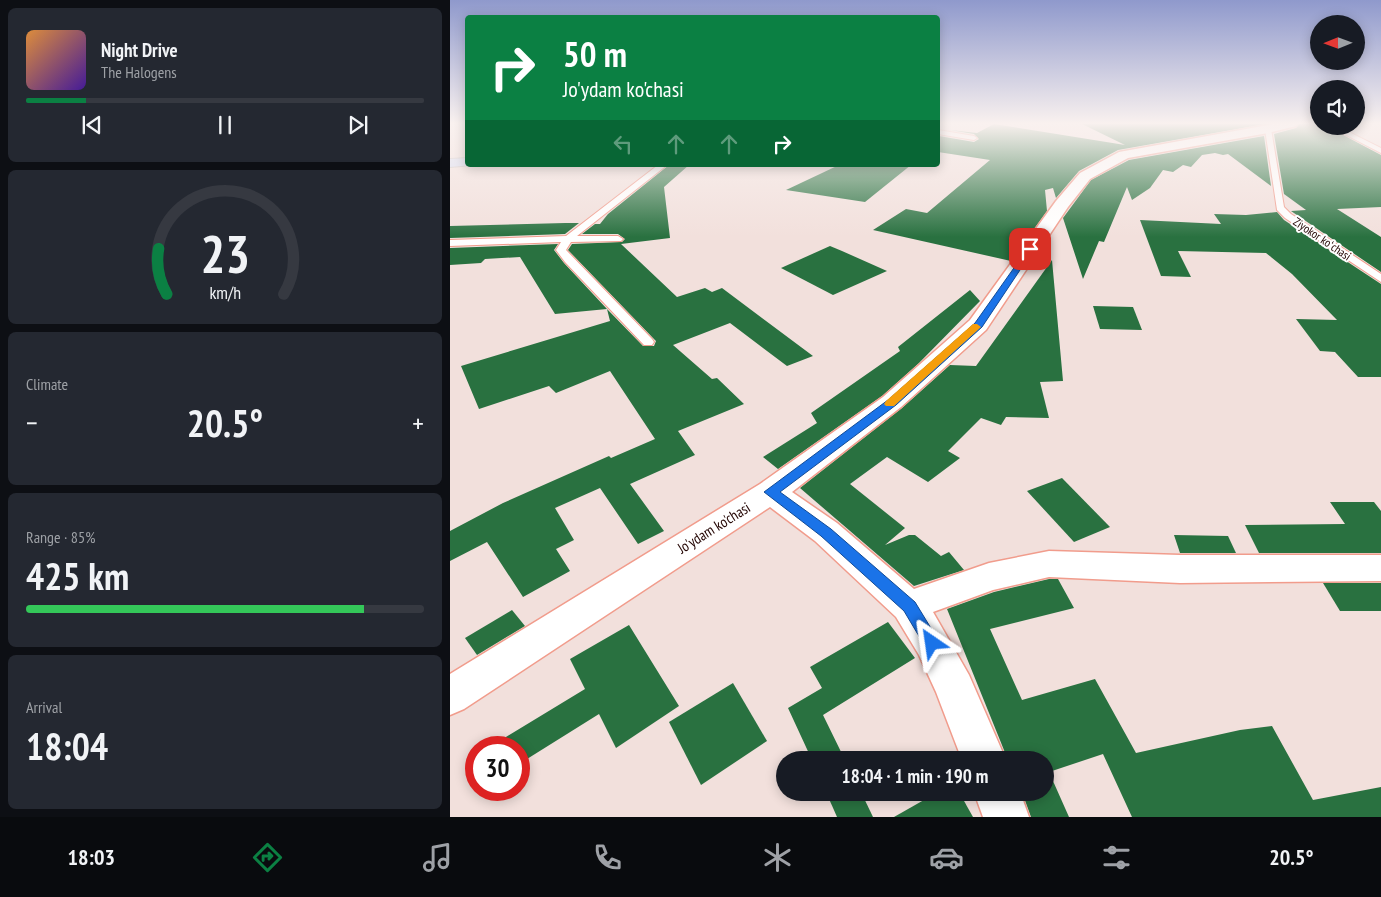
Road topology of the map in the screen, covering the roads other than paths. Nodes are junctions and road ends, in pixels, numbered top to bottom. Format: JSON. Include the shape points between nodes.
{"nodes":[{"id":1,"x":1113,"y":161,"type":"edge"},
{"id":2,"x":1280,"y":161,"type":"edge"},
{"id":3,"x":465,"y":162,"type":"edge"},
{"id":4,"x":450,"y":163,"type":"edge"},
{"id":5,"x":660,"y":167,"type":"edge"},
{"id":6,"x":568,"y":239,"type":"junction"},
{"id":7,"x":618,"y":239,"type":"dead end"},
{"id":8,"x":450,"y":243,"type":"edge"},
{"id":9,"x":1381,"y":279,"type":"edge"},
{"id":10,"x":648,"y":342,"type":"dead end"},
{"id":11,"x":771,"y":492,"type":"junction"},
{"id":12,"x":1381,"y":568,"type":"edge"},
{"id":13,"x":909,"y":606,"type":"junction"},
{"id":14,"x":450,"y":696,"type":"edge"},
{"id":15,"x":980,"y":751,"type":"edge"},
{"id":16,"x":1000,"y":801,"type":"edge"},
{"id":17,"x":1006,"y":817,"type":"edge"}],
"edges":[{"from":1,"to":11,"type":"street","name":"Jo'ydam ko'chasi","via":[[1085,176],[978,325],[892,402]]},
{"from":2,"to":9,"type":"lane","name":"Ziyokor koʻchasi","via":[[1280,208]]},
{"from":3,"to":4,"type":"main road"},
{"from":5,"to":6,"type":"lane"},
{"from":6,"to":7,"type":"lane"},
{"from":6,"to":8,"type":"lane"},
{"from":6,"to":10,"type":"lane","via":[[562,250],[568,260]]},
{"from":11,"to":13,"type":"street","via":[[826,532]]},
{"from":11,"to":14,"type":"street","name":"Jo'ydam ko'chasi"},
{"from":12,"to":13,"type":"street","via":[[1190,570],[1049,564],[989,577]]},
{"from":13,"to":15,"type":"street","via":[[955,688]]},
{"from":16,"to":17,"type":"street"}]}
